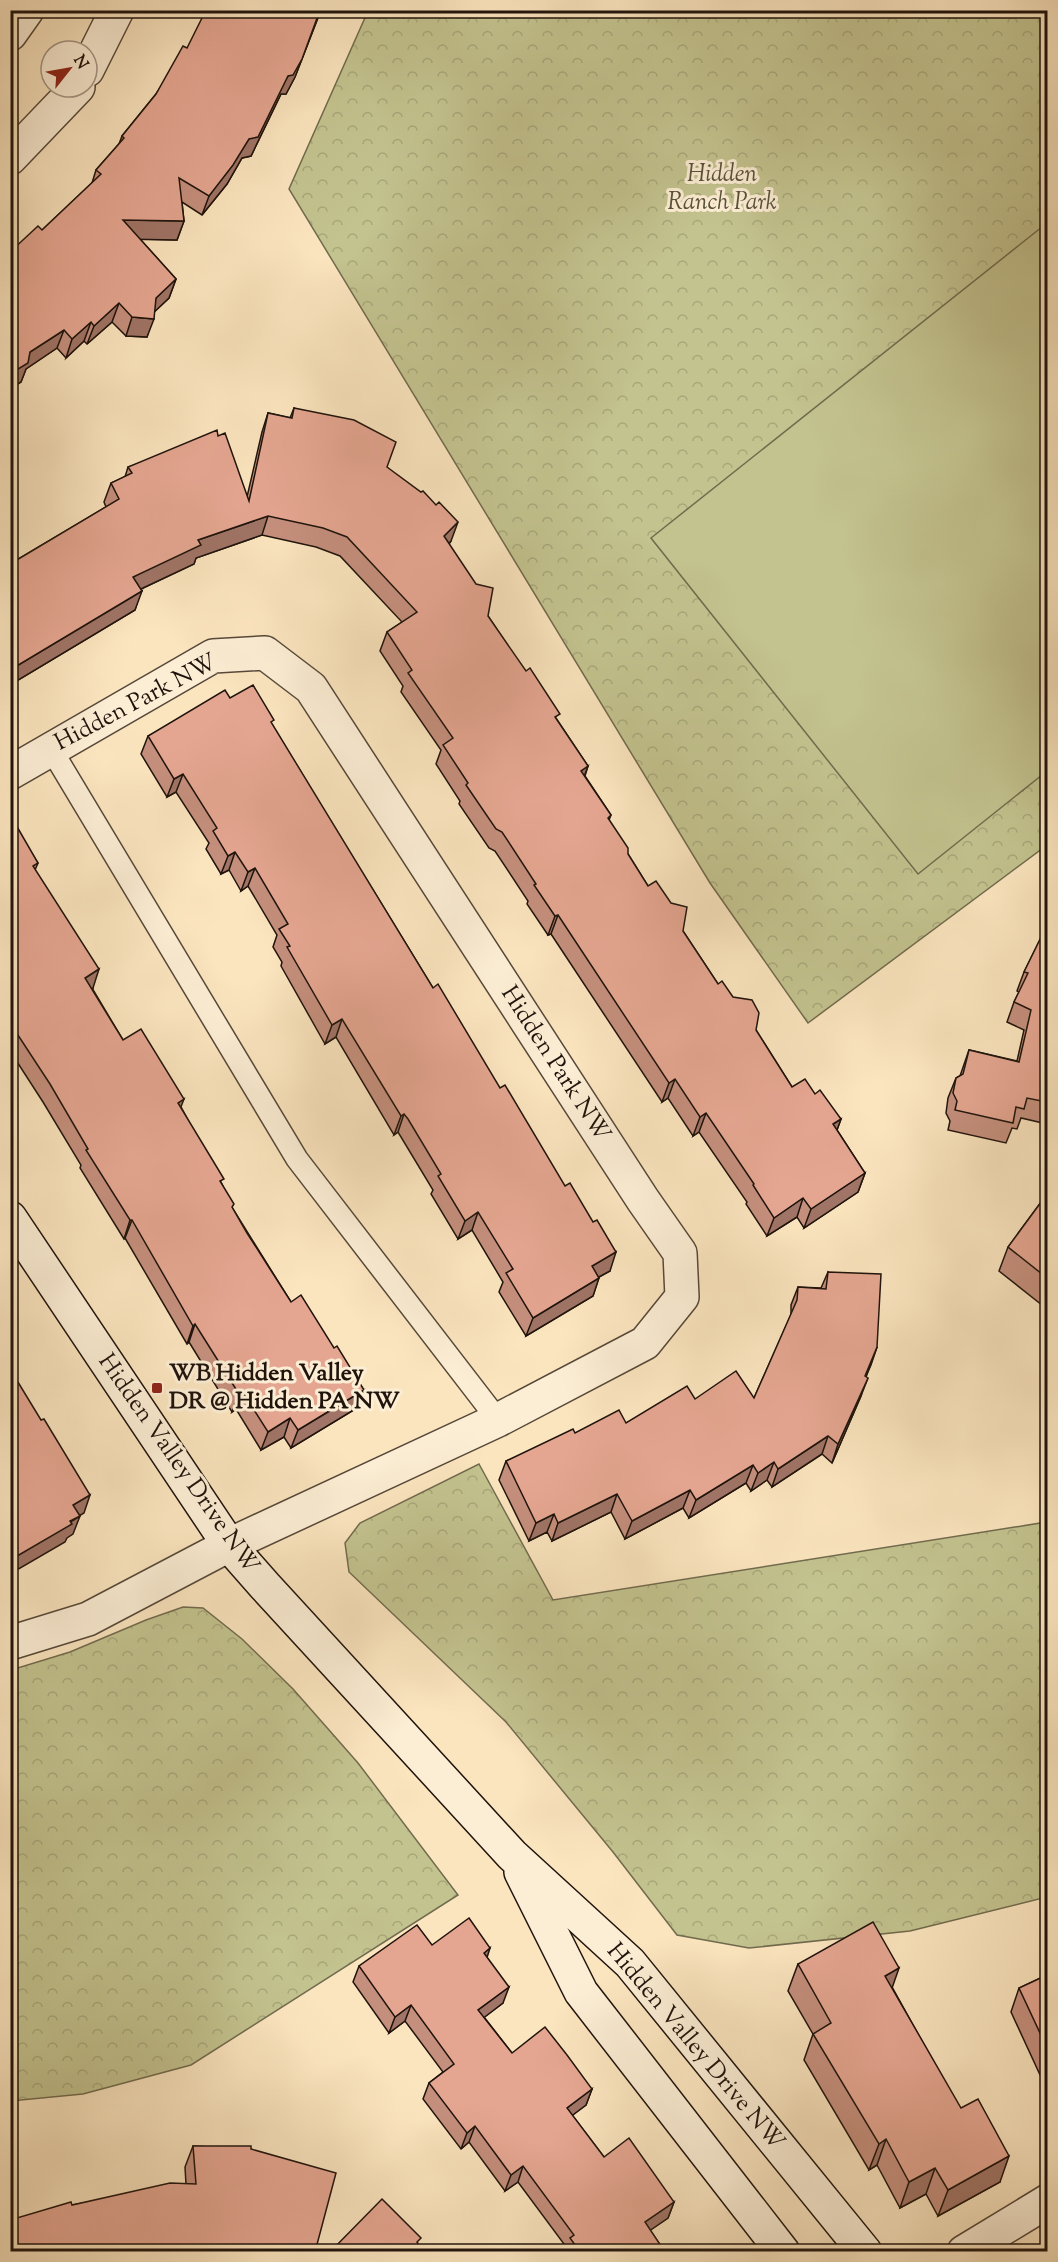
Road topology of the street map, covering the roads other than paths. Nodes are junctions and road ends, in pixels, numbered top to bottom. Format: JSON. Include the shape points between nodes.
{"nodes":[{"id":1,"x":27,"y":10,"type":"edge"},
{"id":2,"x":117,"y":10,"type":"edge"},
{"id":3,"x":10,"y":34,"type":"edge"},
{"id":4,"x":99,"y":45,"type":"edge"},
{"id":5,"x":67,"y":99,"type":"edge"},
{"id":6,"x":10,"y":158,"type":"edge"},
{"id":7,"x":51,"y":749,"type":"junction"},
{"id":8,"x":10,"y":773,"type":"edge"},
{"id":9,"x":10,"y":1218,"type":"edge"},
{"id":10,"x":498,"y":1420,"type":"junction"},
{"id":11,"x":230,"y":1545,"type":"junction"},
{"id":12,"x":10,"y":1643,"type":"edge"},
{"id":13,"x":512,"y":1855,"type":"junction"},
{"id":14,"x":1047,"y":2201,"type":"edge"},
{"id":15,"x":783,"y":2252,"type":"edge"},
{"id":16,"x":865,"y":2252,"type":"edge"},
{"id":17,"x":964,"y":2252,"type":"edge"}],
"edges":[{"from":1,"to":3,"type":"street"},
{"from":2,"to":4,"type":"street"},
{"from":5,"to":6,"type":"street"},
{"from":7,"to":8,"type":"street","name":"Hidden Park NW"},
{"from":7,"to":10,"type":"lane","via":[[297,1159]]},
{"from":7,"to":10,"type":"street","name":"Hidden Park NW","via":[[213,656],[265,653],[311,688],[680,1252],[682,1297],[645,1343]]},
{"from":9,"to":11,"type":"street","name":"Hidden Valley Drive NW"},
{"from":10,"to":11,"type":"street","name":"Hidden Park NW"},
{"from":11,"to":12,"type":"street","name":"Hidden Park NW","via":[[88,1619]]},
{"from":11,"to":13,"type":"street","name":"Hidden Valley Drive NW"},
{"from":13,"to":15,"type":"street","name":"Hidden Valley Drive NW","via":[[581,1992]]},
{"from":13,"to":16,"type":"street","name":"Hidden Valley Drive NW","via":[[630,1963]]},
{"from":14,"to":17,"type":"street"}]}
